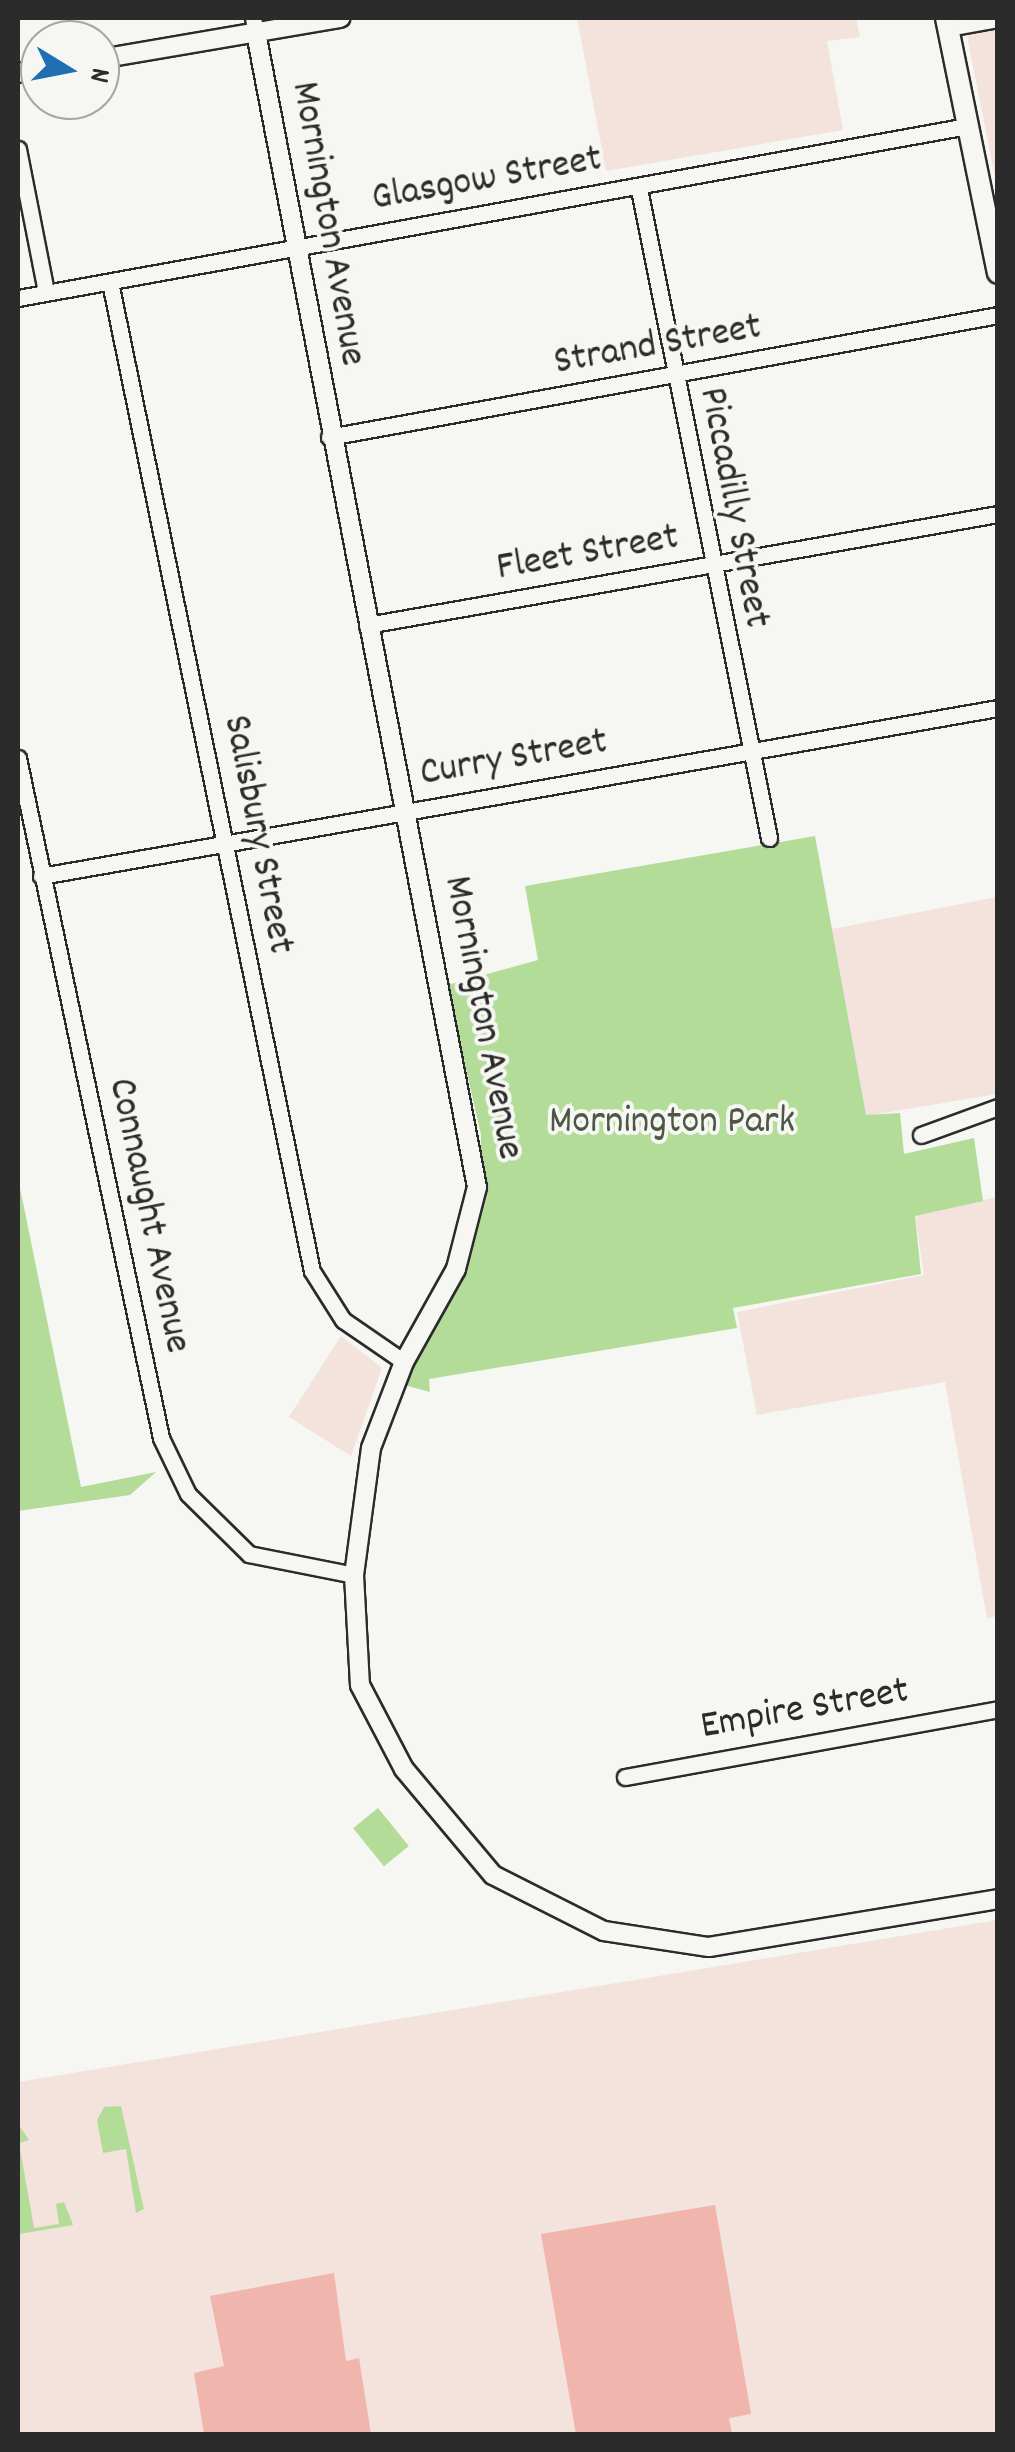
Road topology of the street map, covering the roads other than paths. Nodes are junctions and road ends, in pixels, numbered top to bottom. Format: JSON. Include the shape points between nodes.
{"nodes":[{"id":1,"x":340,"y":18,"type":"edge"},
{"id":2,"x":998,"y":19,"type":"edge"},
{"id":3,"x":946,"y":23,"type":"edge"},
{"id":4,"x":255,"y":25,"type":"edge"},
{"id":5,"x":120,"y":55,"type":"edge"},
{"id":6,"x":967,"y":126,"type":"junction"},
{"id":7,"x":18,"y":149,"type":"edge"},
{"id":8,"x":638,"y":189,"type":"junction"},
{"id":9,"x":992,"y":223,"type":"edge"},
{"id":10,"x":294,"y":247,"type":"junction"},
{"id":11,"x":998,"y":273,"type":"edge"},
{"id":12,"x":110,"y":282,"type":"junction"},
{"id":13,"x":46,"y":292,"type":"junction"},
{"id":14,"x":18,"y":298,"type":"edge"},
{"id":15,"x":998,"y":316,"type":"edge"},
{"id":16,"x":674,"y":379,"type":"junction"},
{"id":17,"x":329,"y":437,"type":"junction"},
{"id":18,"x":998,"y":514,"type":"edge"},
{"id":19,"x":708,"y":567,"type":"junction"},
{"id":20,"x":367,"y":625,"type":"junction"},
{"id":21,"x":998,"y":708,"type":"edge"},
{"id":22,"x":748,"y":752,"type":"junction"},
{"id":23,"x":18,"y":758,"type":"edge"},
{"id":24,"x":405,"y":812,"type":"junction"},
{"id":25,"x":769,"y":838,"type":"dead end"},
{"id":26,"x":225,"y":843,"type":"junction"},
{"id":27,"x":42,"y":876,"type":"junction"},
{"id":28,"x":998,"y":1107,"type":"edge"},
{"id":29,"x":921,"y":1135,"type":"dead end"},
{"id":30,"x":404,"y":1362,"type":"junction"},
{"id":31,"x":354,"y":1575,"type":"junction"},
{"id":32,"x":998,"y":1709,"type":"edge"},
{"id":33,"x":624,"y":1777,"type":"dead end"},
{"id":34,"x":998,"y":1900,"type":"edge"}],
"edges":[{"from":1,"to":4,"type":"street"},
{"from":2,"to":3,"type":"street"},
{"from":3,"to":6,"type":"main road"},
{"from":4,"to":5,"type":"street"},
{"from":4,"to":10,"type":"street","name":"Mornington Avenue"},
{"from":6,"to":8,"type":"street","name":"Glasgow Street"},
{"from":6,"to":9,"type":"main road"},
{"from":7,"to":13,"type":"street"},
{"from":8,"to":10,"type":"street","name":"Glasgow Street"},
{"from":8,"to":16,"type":"street","name":"Piccadilly Street"},
{"from":9,"to":11,"type":"main road"},
{"from":10,"to":12,"type":"street","name":"Glasgow Street"},
{"from":10,"to":17,"type":"street","name":"Mornington Avenue"},
{"from":12,"to":13,"type":"street","name":"Glasgow Street"},
{"from":12,"to":26,"type":"street","name":"Salisbury Street"},
{"from":13,"to":14,"type":"street","name":"Glasgow Street"},
{"from":15,"to":16,"type":"street","name":"Strand Street"},
{"from":16,"to":17,"type":"street","name":"Strand Street"},
{"from":16,"to":19,"type":"street","name":"Piccadilly Street"},
{"from":17,"to":20,"type":"street","name":"Mornington Avenue"},
{"from":18,"to":19,"type":"street","name":"Fleet Street"},
{"from":19,"to":20,"type":"street","name":"Fleet Street"},
{"from":19,"to":22,"type":"street","name":"Piccadilly Street"},
{"from":20,"to":24,"type":"street","name":"Mornington Avenue"},
{"from":21,"to":22,"type":"street","name":"Curry Street"},
{"from":22,"to":24,"type":"street","name":"Curry Street"},
{"from":22,"to":25,"type":"street","name":"Piccadilly Street"},
{"from":23,"to":27,"type":"street","name":"Connaught Avenue"},
{"from":24,"to":26,"type":"street","name":"Curry Street"},
{"from":24,"to":30,"type":"street","name":"Mornington Avenue","via":[[476,1187],[456,1269]]},
{"from":26,"to":27,"type":"street","name":"Curry Street"},
{"from":26,"to":30,"type":"street","name":"Salisbury Street","via":[[312,1272],[344,1320]]},
{"from":27,"to":31,"type":"street","name":"Connaught Avenue","via":[[161,1438],[176,1472],[249,1554]]},
{"from":28,"to":29,"type":"street"},
{"from":30,"to":31,"type":"street","name":"Mornington Avenue","via":[[372,1445]]},
{"from":31,"to":34,"type":"street","name":"Mornington Avenue","via":[[360,1685],[381,1730],[434,1807],[493,1874],[530,1898],[604,1931],[709,1948]]},
{"from":32,"to":33,"type":"street","name":"Empire Street"}]}
